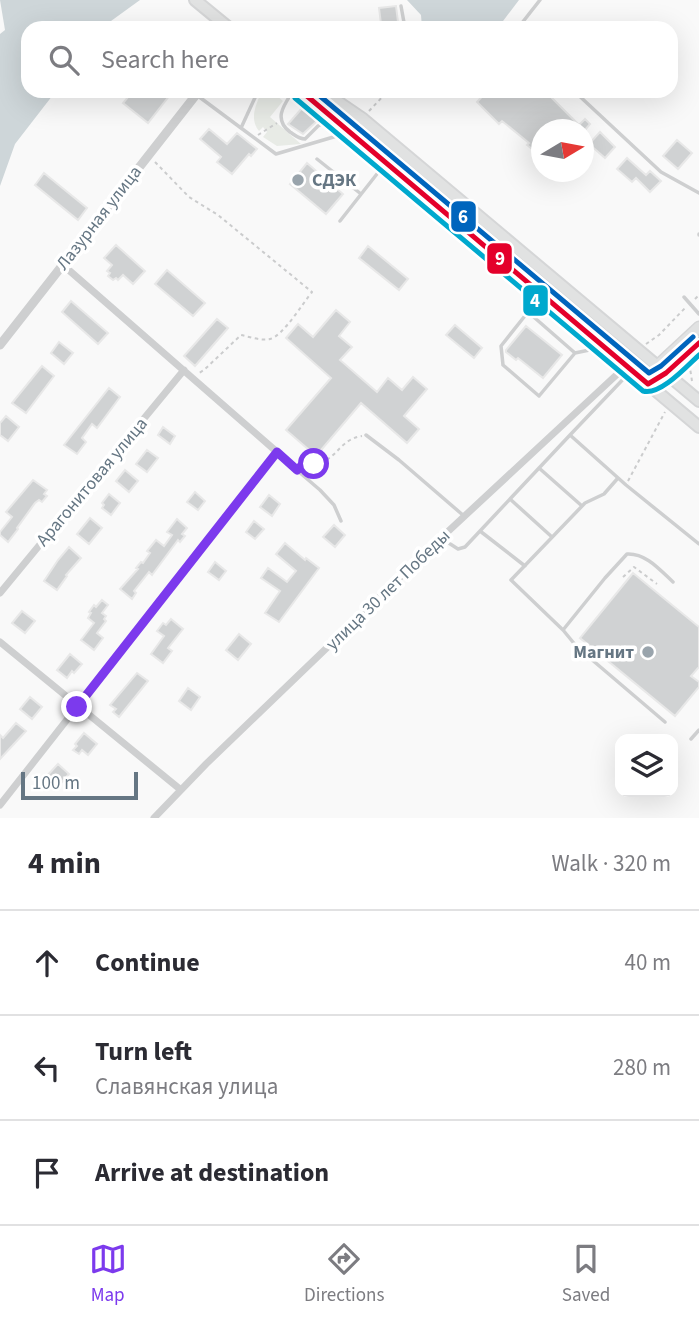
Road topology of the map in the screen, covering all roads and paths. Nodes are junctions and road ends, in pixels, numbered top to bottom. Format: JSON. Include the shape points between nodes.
{"nodes":[{"id":1,"x":195,"y":0,"type":"edge"},
{"id":2,"x":540,"y":0,"type":"edge"},
{"id":3,"x":401,"y":5,"type":"dead end"},
{"id":4,"x":220,"y":21,"type":"edge"},
{"id":5,"x":404,"y":21,"type":"edge"},
{"id":6,"x":524,"y":21,"type":"edge"},
{"id":7,"x":193,"y":98,"type":"edge"},
{"id":8,"x":203,"y":98,"type":"edge"},
{"id":9,"x":255,"y":98,"type":"edge"},
{"id":10,"x":289,"y":98,"type":"edge"},
{"id":11,"x":309,"y":98,"type":"edge"},
{"id":12,"x":332,"y":98,"type":"edge"},
{"id":13,"x":381,"y":98,"type":"edge"},
{"id":14,"x":581,"y":98,"type":"edge"},
{"id":15,"x":369,"y":111,"type":"dead end"},
{"id":16,"x":334,"y":119,"type":"junction"},
{"id":17,"x":281,"y":122,"type":"junction"},
{"id":18,"x":241,"y":128,"type":"junction"},
{"id":19,"x":348,"y":132,"type":"junction"},
{"id":20,"x":254,"y":139,"type":"junction"},
{"id":21,"x":147,"y":155,"type":"junction"},
{"id":22,"x":317,"y":159,"type":"dead end"},
{"id":23,"x":385,"y":163,"type":"junction"},
{"id":24,"x":699,"y":193,"type":"edge"},
{"id":25,"x":361,"y":194,"type":"junction"},
{"id":26,"x":340,"y":220,"type":"dead end"},
{"id":27,"x":63,"y":265,"type":"junction"},
{"id":28,"x":535,"y":290,"type":"junction"},
{"id":29,"x":699,"y":295,"type":"edge"},
{"id":30,"x":684,"y":297,"type":"dead end"},
{"id":31,"x":690,"y":304,"type":"junction"},
{"id":32,"x":527,"y":312,"type":"junction"},
{"id":33,"x":699,"y":314,"type":"edge"},
{"id":34,"x":699,"y":327,"type":"edge"},
{"id":35,"x":699,"y":342,"type":"edge"},
{"id":36,"x":0,"y":345,"type":"edge"},
{"id":37,"x":645,"y":345,"type":"dead end"},
{"id":38,"x":602,"y":347,"type":"junction"},
{"id":39,"x":575,"y":353,"type":"junction"},
{"id":40,"x":699,"y":360,"type":"edge"},
{"id":41,"x":628,"y":368,"type":"junction"},
{"id":42,"x":184,"y":370,"type":"junction"},
{"id":43,"x":662,"y":370,"type":"junction"},
{"id":44,"x":192,"y":377,"type":"junction"},
{"id":45,"x":692,"y":382,"type":"dead end"},
{"id":46,"x":648,"y":384,"type":"junction"},
{"id":47,"x":699,"y":401,"type":"edge"},
{"id":48,"x":666,"y":411,"type":"dead end"},
{"id":49,"x":699,"y":427,"type":"edge"},
{"id":50,"x":366,"y":435,"type":"joint"},
{"id":51,"x":570,"y":435,"type":"junction"},
{"id":52,"x":277,"y":452,"type":"junction"},
{"id":53,"x":539,"y":468,"type":"junction"},
{"id":54,"x":297,"y":470,"type":"junction"},
{"id":55,"x":618,"y":478,"type":"junction"},
{"id":56,"x":626,"y":485,"type":"junction"},
{"id":57,"x":510,"y":499,"type":"junction"},
{"id":58,"x":582,"y":506,"type":"junction"},
{"id":59,"x":465,"y":516,"type":"junction"},
{"id":60,"x":341,"y":521,"type":"dead end"},
{"id":61,"x":480,"y":531,"type":"junction"},
{"id":62,"x":552,"y":537,"type":"junction"},
{"id":63,"x":442,"y":538,"type":"junction"},
{"id":64,"x":699,"y":544,"type":"edge"},
{"id":65,"x":525,"y":566,"type":"junction"},
{"id":66,"x":624,"y":577,"type":"dead end"},
{"id":67,"x":673,"y":582,"type":"dead end"},
{"id":68,"x":657,"y":584,"type":"dead end"},
{"id":69,"x":0,"y":593,"type":"edge"},
{"id":70,"x":563,"y":630,"type":"junction"},
{"id":71,"x":0,"y":642,"type":"edge"},
{"id":72,"x":77,"y":707,"type":"junction"},
{"id":73,"x":665,"y":722,"type":"dead end"},
{"id":74,"x":699,"y":730,"type":"edge"},
{"id":75,"x":691,"y":739,"type":"dead end"},
{"id":76,"x":181,"y":790,"type":"junction"},
{"id":77,"x":0,"y":805,"type":"edge"},
{"id":78,"x":154,"y":818,"type":"edge"}],
"edges":[{"from":1,"to":4,"type":"main road"},
{"from":2,"to":6,"type":"lane"},
{"from":3,"to":5,"type":"lane"},
{"from":7,"to":21,"type":"street","name":"Лазурная улица"},
{"from":8,"to":18,"type":"lane"},
{"from":9,"to":18,"type":"lane"},
{"from":10,"to":17,"type":"lane"},
{"from":11,"to":16,"type":"main road"},
{"from":12,"to":43,"type":"main road"},
{"from":13,"to":15,"type":"path"},
{"from":14,"to":24,"type":"lane","via":[[660,172]]},
{"from":16,"to":17,"type":"lane","via":[[305,139]]},
{"from":16,"to":19,"type":"main road"},
{"from":17,"to":20,"type":"path"},
{"from":18,"to":20,"type":"lane"},
{"from":19,"to":20,"type":"lane","via":[[276,155]]},
{"from":19,"to":23,"type":"main road"},
{"from":21,"to":27,"type":"street","name":"Лазурная улица"},
{"from":21,"to":44,"type":"path","via":[[189,197],[312,292],[273,339],[241,335]]},
{"from":22,"to":25,"type":"lane"},
{"from":23,"to":25,"type":"lane"},
{"from":23,"to":28,"type":"main road"},
{"from":25,"to":26,"type":"lane"},
{"from":27,"to":36,"type":"street","name":"Лазурная улица"},
{"from":27,"to":42,"type":"street"},
{"from":28,"to":32,"type":"lane"},
{"from":28,"to":38,"type":"main road"},
{"from":29,"to":31,"type":"path"},
{"from":30,"to":31,"type":"lane"},
{"from":31,"to":33,"type":"lane"},
{"from":31,"to":37,"type":"path"},
{"from":32,"to":39,"type":"lane"},
{"from":32,"to":39,"type":"lane","via":[[501,346],[503,365],[539,396]]},
{"from":34,"to":43,"type":"main road"},
{"from":35,"to":43,"type":"main road"},
{"from":38,"to":39,"type":"lane"},
{"from":38,"to":41,"type":"main road"},
{"from":40,"to":45,"type":"path","via":[[690,368]]},
{"from":41,"to":46,"type":"main road"},
{"from":41,"to":51,"type":"lane"},
{"from":41,"to":59,"type":"street","name":"улица 30 лет Победы"},
{"from":42,"to":44,"type":"street"},
{"from":42,"to":69,"type":"street","name":"Арагонитовая улица"},
{"from":43,"to":46,"type":"main road"},
{"from":43,"to":47,"type":"main road"},
{"from":44,"to":52,"type":"street"},
{"from":46,"to":49,"type":"main road"},
{"from":48,"to":56,"type":"path"},
{"from":50,"to":54,"type":"path","via":[[354,437],[324,463],[305,463]]},
{"from":50,"to":59,"type":"lane"},
{"from":51,"to":53,"type":"lane"},
{"from":51,"to":55,"type":"lane"},
{"from":52,"to":54,"type":"lane"},
{"from":52,"to":72,"type":"street"},
{"from":53,"to":57,"type":"lane"},
{"from":53,"to":58,"type":"lane"},
{"from":54,"to":60,"type":"lane","via":[[334,505]]},
{"from":55,"to":56,"type":"lane"},
{"from":55,"to":58,"type":"lane","via":[[604,494]]},
{"from":56,"to":64,"type":"lane"},
{"from":57,"to":61,"type":"lane"},
{"from":57,"to":62,"type":"lane"},
{"from":58,"to":62,"type":"lane"},
{"from":59,"to":63,"type":"street","name":"улица 30 лет Победы"},
{"from":61,"to":63,"type":"lane","via":[[458,549]]},
{"from":61,"to":65,"type":"lane"},
{"from":62,"to":65,"type":"lane"},
{"from":63,"to":76,"type":"street","name":"улица 30 лет Победы"},
{"from":65,"to":70,"type":"lane","via":[[511,580]]},
{"from":66,"to":68,"type":"path","via":[[634,567]]},
{"from":67,"to":70,"type":"lane","via":[[645,557],[627,554]]},
{"from":70,"to":73,"type":"lane"},
{"from":71,"to":72,"type":"street"},
{"from":72,"to":76,"type":"street"},
{"from":72,"to":77,"type":"street"},
{"from":74,"to":75,"type":"lane"},
{"from":76,"to":78,"type":"street","name":"улица 30 лет Победы"}]}
